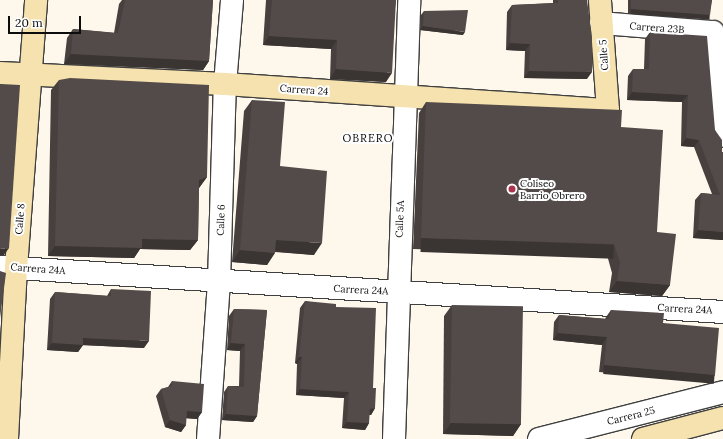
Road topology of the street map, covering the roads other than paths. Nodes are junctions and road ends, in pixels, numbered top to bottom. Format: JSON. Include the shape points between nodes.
{"nodes":[{"id":1,"x":36,"y":0,"type":"edge"},
{"id":2,"x":232,"y":0,"type":"edge"},
{"id":3,"x":408,"y":0,"type":"edge"},
{"id":4,"x":600,"y":0,"type":"edge"},
{"id":5,"x":601,"y":23,"type":"junction"},
{"id":6,"x":0,"y":74,"type":"edge"},
{"id":7,"x":32,"y":75,"type":"junction"},
{"id":8,"x":225,"y":84,"type":"junction"},
{"id":9,"x":404,"y":98,"type":"junction"},
{"id":10,"x":608,"y":110,"type":"joint"},
{"id":11,"x":722,"y":136,"type":"edge"},
{"id":12,"x":8,"y":267,"type":"edge"},
{"id":13,"x":219,"y":282,"type":"junction"},
{"id":14,"x":397,"y":292,"type":"junction"},
{"id":15,"x":723,"y":312,"type":"edge"},
{"id":16,"x":723,"y":392,"type":"edge"},
{"id":17,"x":723,"y":418,"type":"edge"},
{"id":18,"x":7,"y":439,"type":"edge"},
{"id":19,"x":208,"y":439,"type":"edge"},
{"id":20,"x":394,"y":439,"type":"edge"},
{"id":21,"x":539,"y":439,"type":"edge"},
{"id":22,"x":643,"y":439,"type":"edge"}],
"edges":[{"from":1,"to":7,"type":"street","name":"Calle 8"},
{"from":2,"to":8,"type":"street","name":"Calle 6"},
{"from":3,"to":9,"type":"street","name":"Calle 5A"},
{"from":4,"to":5,"type":"street","name":"Calle 5"},
{"from":5,"to":10,"type":"street","name":"Calle 5"},
{"from":5,"to":11,"type":"street","name":"Carrera 23B","via":[[713,32]]},
{"from":6,"to":7,"type":"street","name":"Carrera 24"},
{"from":7,"to":8,"type":"street","name":"Carrera 24"},
{"from":7,"to":12,"type":"street","name":"Calle 8"},
{"from":8,"to":9,"type":"street","name":"Carrera 24"},
{"from":8,"to":13,"type":"street","name":"Calle 6"},
{"from":9,"to":10,"type":"street","name":"Carrera 24"},
{"from":9,"to":14,"type":"street","name":"Calle 5A"},
{"from":12,"to":13,"type":"street","name":"Carrera 24A"},
{"from":12,"to":18,"type":"street","name":"Calle 8"},
{"from":13,"to":14,"type":"street","name":"Carrera 24A"},
{"from":13,"to":19,"type":"street","name":"Calle 6"},
{"from":14,"to":15,"type":"street","name":"Carrera 24A"},
{"from":14,"to":20,"type":"street","name":"Calle 5A"},
{"from":16,"to":21,"type":"street","name":"Carrera 25"},
{"from":17,"to":22,"type":"street"}]}
